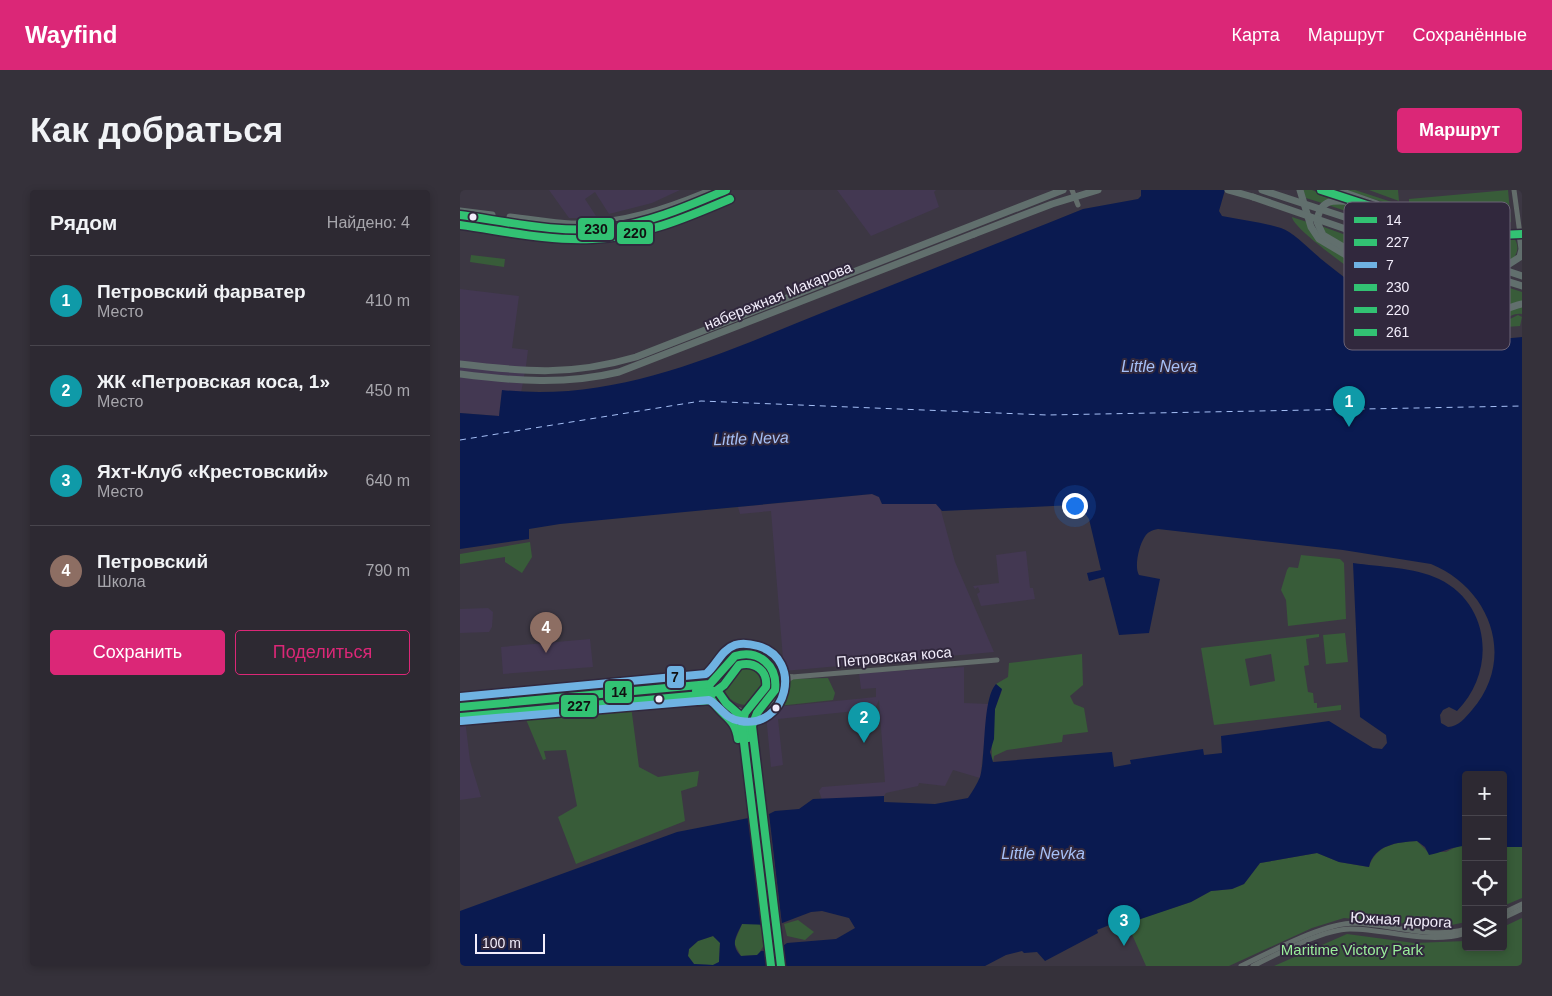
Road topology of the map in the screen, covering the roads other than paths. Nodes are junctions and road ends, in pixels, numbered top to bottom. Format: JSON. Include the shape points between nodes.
{"nodes":[{"id":1,"x":712,"y":190,"type":"edge"},
{"id":2,"x":726,"y":190,"type":"edge"},
{"id":3,"x":1063,"y":190,"type":"edge"},
{"id":4,"x":1072,"y":190,"type":"edge"},
{"id":5,"x":1098,"y":190,"type":"edge"},
{"id":6,"x":1228,"y":190,"type":"edge"},
{"id":7,"x":1262,"y":190,"type":"edge"},
{"id":8,"x":1300,"y":190,"type":"edge"},
{"id":9,"x":1321,"y":190,"type":"edge"},
{"id":10,"x":1337,"y":190,"type":"edge"},
{"id":11,"x":1514,"y":190,"type":"edge"},
{"id":12,"x":1344,"y":202,"type":"edge"},
{"id":13,"x":1344,"y":202,"type":"edge"},
{"id":14,"x":1356,"y":202,"type":"joint"},
{"id":15,"x":1374,"y":202,"type":"edge"},
{"id":16,"x":1078,"y":206,"type":"dead end"},
{"id":17,"x":460,"y":210,"type":"edge"},
{"id":18,"x":460,"y":215,"type":"edge"},
{"id":19,"x":1344,"y":217,"type":"edge"},
{"id":20,"x":1344,"y":229,"type":"edge"},
{"id":21,"x":1521,"y":232,"type":"edge"},
{"id":22,"x":1344,"y":247,"type":"edge"},
{"id":23,"x":1344,"y":254,"type":"edge"},
{"id":24,"x":1510,"y":264,"type":"edge"},
{"id":25,"x":1510,"y":272,"type":"edge"},
{"id":26,"x":1522,"y":276,"type":"edge"},
{"id":27,"x":1510,"y":282,"type":"edge"},
{"id":28,"x":1522,"y":286,"type":"edge"},
{"id":29,"x":1522,"y":304,"type":"edge"},
{"id":30,"x":1510,"y":308,"type":"edge"},
{"id":31,"x":460,"y":364,"type":"edge"},
{"id":32,"x":460,"y":374,"type":"edge"},
{"id":33,"x":997,"y":660,"type":"dead end"},
{"id":34,"x":772,"y":669,"type":"junction"},
{"id":35,"x":792,"y":677,"type":"junction"},
{"id":36,"x":718,"y":678,"type":"junction"},
{"id":37,"x":776,"y":689,"type":"junction"},
{"id":38,"x":720,"y":693,"type":"junction"},
{"id":39,"x":460,"y":707,"type":"edge"},
{"id":40,"x":757,"y":710,"type":"junction"},
{"id":41,"x":460,"y":711,"type":"edge"},
{"id":42,"x":738,"y":711,"type":"junction"},
{"id":43,"x":761,"y":816,"type":"junction"},
{"id":44,"x":1522,"y":904,"type":"edge"},
{"id":45,"x":1522,"y":909,"type":"edge"},
{"id":46,"x":1507,"y":911,"type":"edge"},
{"id":47,"x":1507,"y":916,"type":"edge"},
{"id":48,"x":1462,"y":930,"type":"edge"},
{"id":49,"x":1462,"y":933,"type":"edge"},
{"id":50,"x":776,"y":966,"type":"edge"},
{"id":51,"x":781,"y":966,"type":"edge"},
{"id":52,"x":1241,"y":966,"type":"edge"},
{"id":53,"x":1253,"y":966,"type":"edge"}],
"edges":[{"from":1,"to":17,"type":"main road","via":[[667,208],[598,223],[571,224]]},
{"from":2,"to":18,"type":"main road","via":[[669,214],[610,228],[560,228]]},
{"from":3,"to":31,"type":"main road","name":"набережная Макарова","via":[[616,363],[582,370],[538,372]]},
{"from":4,"to":16,"type":"street"},
{"from":5,"to":32,"type":"main road","name":"набережная Макарова","bridge":true,"via":[[1052,204],[619,372],[583,380],[538,382]]},
{"from":6,"to":20,"type":"main road","bridge":true},
{"from":7,"to":19,"type":"main road","bridge":true},
{"from":8,"to":23,"type":"main road","via":[[1311,227],[1319,239]]},
{"from":9,"to":14,"type":"main road"},
{"from":10,"to":15,"type":"main road"},
{"from":11,"to":21,"type":"street"},
{"from":12,"to":22,"type":"main road","via":[[1330,202],[1321,208],[1317,222],[1323,235]]},
{"from":13,"to":14,"type":"main road"},
{"from":21,"to":24,"type":"main road","via":[[1521,254]]},
{"from":25,"to":26,"type":"main road"},
{"from":27,"to":28,"type":"main road"},
{"from":29,"to":30,"type":"main road"},
{"from":33,"to":35,"type":"street","name":"Петровская коса"},
{"from":34,"to":35,"type":"street","name":"Петровская коса"},
{"from":34,"to":36,"type":"main road","via":[[760,657],[742,654],[726,662]]},
{"from":34,"to":37,"type":"main road"},
{"from":35,"to":37,"type":"street"},
{"from":36,"to":38,"type":"main road"},
{"from":36,"to":39,"type":"main road","via":[[703,685]]},
{"from":37,"to":40,"type":"main road","via":[[770,702]]},
{"from":38,"to":41,"type":"main road","via":[[710,690]]},
{"from":38,"to":42,"type":"main road","via":[[727,704]]},
{"from":40,"to":42,"type":"main road"},
{"from":40,"to":43,"type":"main road","via":[[752,726]]},
{"from":42,"to":43,"type":"main road","via":[[746,723]]},
{"from":43,"to":50,"type":"main road"},
{"from":43,"to":51,"type":"main road"},
{"from":44,"to":46,"type":"street"},
{"from":45,"to":47,"type":"street"},
{"from":48,"to":52,"type":"street","name":"Южная дорога","via":[[1414,931],[1342,924]]},
{"from":49,"to":53,"type":"street","name":"Южная дорога","via":[[1432,937],[1343,930],[1322,935]]}]}
